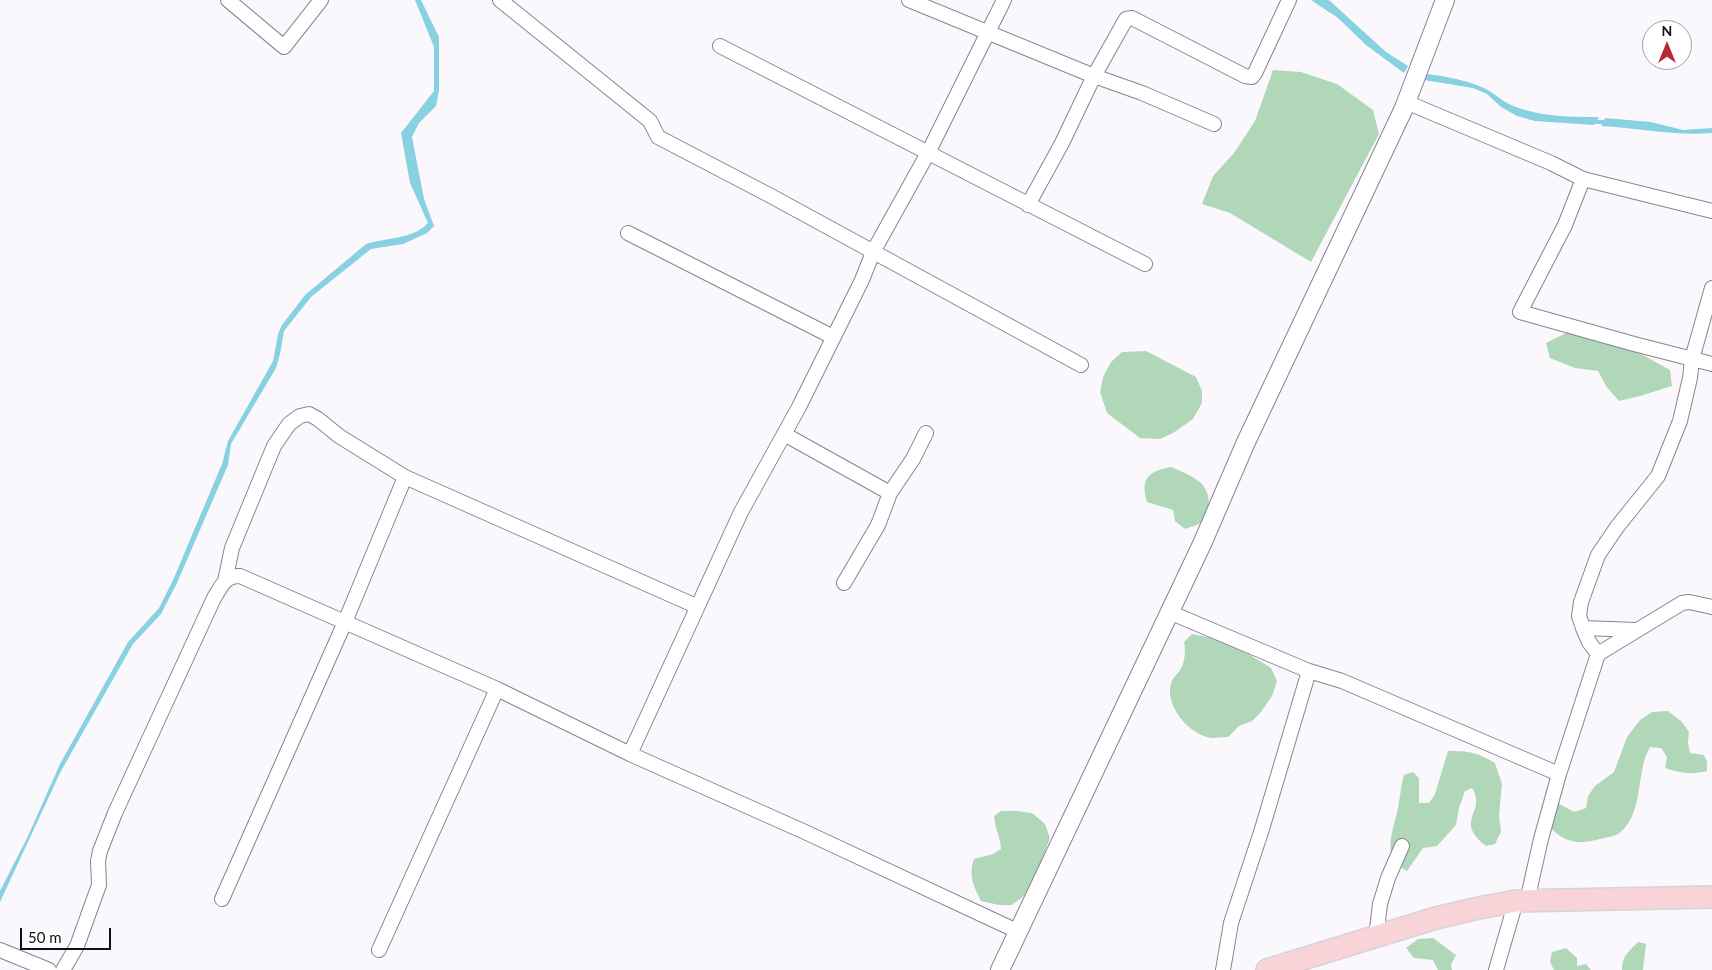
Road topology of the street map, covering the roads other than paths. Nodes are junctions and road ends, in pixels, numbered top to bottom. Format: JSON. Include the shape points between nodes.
{"nodes":[{"id":1,"x":228,"y":0,"type":"edge"},
{"id":2,"x":321,"y":0,"type":"edge"},
{"id":3,"x":500,"y":0,"type":"edge"},
{"id":4,"x":909,"y":0,"type":"edge"},
{"id":5,"x":1004,"y":0,"type":"edge"},
{"id":6,"x":1289,"y":0,"type":"edge"},
{"id":7,"x":1445,"y":0,"type":"edge"},
{"id":8,"x":987,"y":32,"type":"junction"},
{"id":9,"x":720,"y":46,"type":"dead end"},
{"id":10,"x":1094,"y":76,"type":"junction"},
{"id":11,"x":1406,"y":102,"type":"junction"},
{"id":12,"x":1214,"y":124,"type":"dead end"},
{"id":13,"x":928,"y":153,"type":"junction"},
{"id":14,"x":1583,"y":179,"type":"junction"},
{"id":15,"x":1028,"y":205,"type":"junction"},
{"id":16,"x":1712,"y":211,"type":"edge"},
{"id":17,"x":628,"y":234,"type":"dead end"},
{"id":18,"x":873,"y":252,"type":"junction"},
{"id":19,"x":1145,"y":264,"type":"dead end"},
{"id":20,"x":1712,"y":288,"type":"edge"},
{"id":21,"x":832,"y":337,"type":"junction"},
{"id":22,"x":1692,"y":358,"type":"junction"},
{"id":23,"x":1712,"y":364,"type":"edge"},
{"id":24,"x":1080,"y":365,"type":"dead end"},
{"id":25,"x":926,"y":433,"type":"dead end"},
{"id":26,"x":784,"y":434,"type":"junction"},
{"id":27,"x":405,"y":477,"type":"junction"},
{"id":28,"x":890,"y":493,"type":"junction"},
{"id":29,"x":225,"y":580,"type":"junction"},
{"id":30,"x":844,"y":583,"type":"dead end"},
{"id":31,"x":696,"y":606,"type":"junction"},
{"id":32,"x":1712,"y":607,"type":"edge"},
{"id":33,"x":1169,"y":612,"type":"junction"},
{"id":34,"x":346,"y":622,"type":"junction"},
{"id":35,"x":1583,"y":628,"type":"junction"},
{"id":36,"x":1636,"y":630,"type":"junction"},
{"id":37,"x":1598,"y":654,"type":"junction"},
{"id":38,"x":1309,"y":671,"type":"junction"},
{"id":39,"x":496,"y":689,"type":"junction"},
{"id":40,"x":630,"y":754,"type":"junction"},
{"id":41,"x":1559,"y":774,"type":"junction"},
{"id":42,"x":1402,"y":846,"type":"dead end"},
{"id":43,"x":1712,"y":897,"type":"edge"},
{"id":44,"x":222,"y":899,"type":"dead end"},
{"id":45,"x":1522,"y":901,"type":"junction"},
{"id":46,"x":1017,"y":931,"type":"junction"},
{"id":47,"x":1376,"y":937,"type":"junction"},
{"id":48,"x":0,"y":950,"type":"edge"},
{"id":49,"x":379,"y":950,"type":"dead end"},
{"id":50,"x":49,"y":970,"type":"edge"},
{"id":51,"x":63,"y":970,"type":"edge"},
{"id":52,"x":1000,"y":970,"type":"edge"},
{"id":53,"x":1223,"y":970,"type":"edge"},
{"id":54,"x":1267,"y":970,"type":"edge"},
{"id":55,"x":1496,"y":970,"type":"edge"}],
"edges":[{"from":1,"to":2,"type":"street","via":[[284,47]]},
{"from":3,"to":18,"type":"street","via":[[650,121],[658,137]]},
{"from":4,"to":8,"type":"street"},
{"from":5,"to":8,"type":"street"},
{"from":6,"to":10,"type":"street","via":[[1252,77],[1132,18],[1122,24]]},
{"from":7,"to":11,"type":"street"},
{"from":8,"to":10,"type":"street"},
{"from":8,"to":13,"type":"street"},
{"from":9,"to":13,"type":"street"},
{"from":10,"to":12,"type":"street"},
{"from":10,"to":15,"type":"street"},
{"from":11,"to":14,"type":"street"},
{"from":11,"to":33,"type":"street"},
{"from":13,"to":15,"type":"street"},
{"from":13,"to":18,"type":"street"},
{"from":14,"to":16,"type":"street"},
{"from":14,"to":22,"type":"street","via":[[1565,224],[1520,312]]},
{"from":15,"to":19,"type":"street"},
{"from":17,"to":21,"type":"street"},
{"from":18,"to":21,"type":"street"},
{"from":18,"to":24,"type":"street"},
{"from":20,"to":22,"type":"street"},
{"from":21,"to":26,"type":"street"},
{"from":22,"to":23,"type":"street"},
{"from":22,"to":35,"type":"street","via":[[1680,421],[1658,476],[1598,555],[1581,602],[1579,616]]},
{"from":25,"to":28,"type":"street"},
{"from":26,"to":28,"type":"street"},
{"from":26,"to":31,"type":"street","via":[[741,512]]},
{"from":27,"to":29,"type":"street","via":[[318,419],[309,414],[300,416],[289,424],[274,446],[232,548]]},
{"from":27,"to":31,"type":"street"},
{"from":27,"to":34,"type":"street"},
{"from":28,"to":30,"type":"street","via":[[878,524]]},
{"from":29,"to":34,"type":"street","via":[[240,576]]},
{"from":29,"to":51,"type":"street","via":[[112,820],[100,851],[99,885],[76,946]]},
{"from":31,"to":40,"type":"street","via":[[681,646]]},
{"from":32,"to":36,"type":"street","via":[[1689,602],[1682,604]]},
{"from":33,"to":38,"type":"street"},
{"from":33,"to":46,"type":"street"},
{"from":34,"to":39,"type":"street"},
{"from":34,"to":44,"type":"street"},
{"from":35,"to":36,"type":"street"},
{"from":35,"to":37,"type":"street"},
{"from":36,"to":37,"type":"street"},
{"from":37,"to":41,"type":"street"},
{"from":38,"to":41,"type":"street","via":[[1342,681]]},
{"from":38,"to":53,"type":"street","via":[[1231,923]]},
{"from":39,"to":40,"type":"street"},
{"from":39,"to":49,"type":"street"},
{"from":40,"to":46,"type":"street"},
{"from":41,"to":45,"type":"street"},
{"from":42,"to":47,"type":"street","via":[[1380,904]]},
{"from":43,"to":45,"type":"main road"},
{"from":45,"to":47,"type":"main road","via":[[1436,918]]},
{"from":45,"to":55,"type":"street"},
{"from":46,"to":52,"type":"street"},
{"from":47,"to":54,"type":"main road"},
{"from":48,"to":50,"type":"street"}]}
